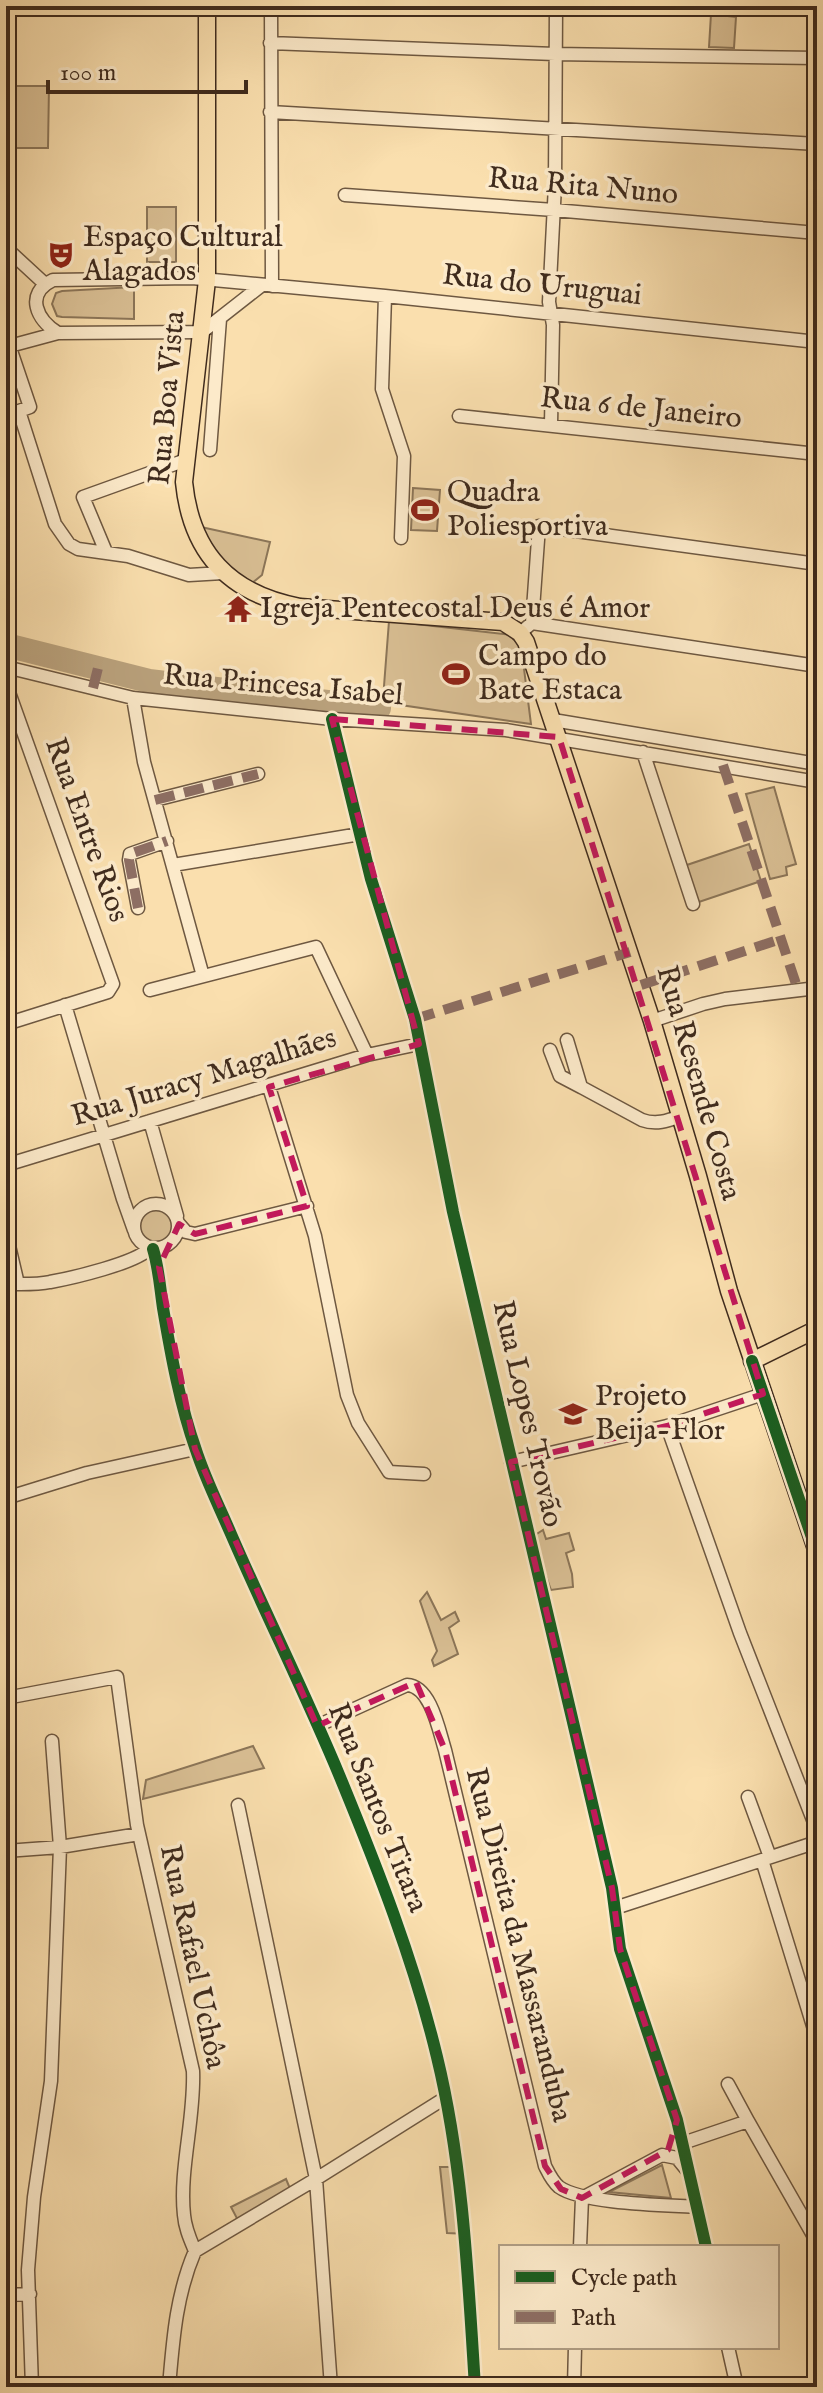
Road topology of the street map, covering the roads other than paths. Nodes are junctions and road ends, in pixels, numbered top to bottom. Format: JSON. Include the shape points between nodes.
{"nodes":[{"id":1,"x":207,"y":6,"type":"edge"},
{"id":2,"x":271,"y":6,"type":"edge"},
{"id":3,"x":556,"y":6,"type":"edge"},
{"id":4,"x":270,"y":43,"type":"junction"},
{"id":5,"x":555,"y":54,"type":"junction"},
{"id":6,"x":817,"y":58,"type":"edge"},
{"id":7,"x":270,"y":112,"type":"junction"},
{"id":8,"x":554,"y":130,"type":"junction"},
{"id":9,"x":817,"y":144,"type":"edge"},
{"id":10,"x":345,"y":195,"type":"dead end"},
{"id":11,"x":554,"y":210,"type":"junction"},
{"id":12,"x":817,"y":233,"type":"edge"},
{"id":13,"x":6,"y":248,"type":"edge"},
{"id":14,"x":207,"y":280,"type":"junction"},
{"id":15,"x":45,"y":284,"type":"junction"},
{"id":16,"x":267,"y":286,"type":"junction"},
{"id":17,"x":385,"y":296,"type":"junction"},
{"id":18,"x":551,"y":313,"type":"junction"},
{"id":19,"x":220,"y":319,"type":"junction"},
{"id":20,"x":202,"y":332,"type":"junction"},
{"id":21,"x":58,"y":333,"type":"junction"},
{"id":22,"x":817,"y":342,"type":"edge"},
{"id":23,"x":7,"y":343,"type":"edge"},
{"id":24,"x":19,"y":411,"type":"junction"},
{"id":25,"x":6,"y":415,"type":"edge"},
{"id":26,"x":459,"y":416,"type":"dead end"},
{"id":27,"x":551,"y":424,"type":"junction"},
{"id":28,"x":210,"y":450,"type":"dead end"},
{"id":29,"x":817,"y":454,"type":"edge"},
{"id":30,"x":186,"y":460,"type":"junction"},
{"id":31,"x":401,"y":538,"type":"dead end"},
{"id":32,"x":106,"y":552,"type":"junction"},
{"id":33,"x":817,"y":564,"type":"edge"},
{"id":34,"x":223,"y":573,"type":"junction"},
{"id":35,"x":526,"y":628,"type":"junction"},
{"id":36,"x":817,"y":666,"type":"edge"},
{"id":37,"x":6,"y":667,"type":"edge"},
{"id":38,"x":6,"y":684,"type":"edge"},
{"id":39,"x":133,"y":698,"type":"junction"},
{"id":40,"x":332,"y":719,"type":"junction"},
{"id":41,"x":553,"y":720,"type":"junction"},
{"id":42,"x":559,"y":737,"type":"junction"},
{"id":43,"x":643,"y":752,"type":"junction"},
{"id":44,"x":817,"y":764,"type":"edge"},
{"id":45,"x":258,"y":774,"type":"dead end"},
{"id":46,"x":817,"y":782,"type":"edge"},
{"id":47,"x":155,"y":800,"type":"junction"},
{"id":48,"x":360,"y":834,"type":"junction"},
{"id":49,"x":167,"y":841,"type":"junction"},
{"id":50,"x":173,"y":865,"type":"junction"},
{"id":51,"x":693,"y":904,"type":"dead end"},
{"id":52,"x":138,"y":908,"type":"dead end"},
{"id":53,"x":203,"y":976,"type":"junction"},
{"id":54,"x":815,"y":988,"type":"edge"},
{"id":55,"x":150,"y":990,"type":"dead end"},
{"id":56,"x":817,"y":1001,"type":"edge"},
{"id":57,"x":65,"y":1005,"type":"junction"},
{"id":58,"x":652,"y":1021,"type":"junction"},
{"id":59,"x":6,"y":1024,"type":"edge"},
{"id":60,"x":567,"y":1040,"type":"dead end"},
{"id":61,"x":419,"y":1044,"type":"junction"},
{"id":62,"x":550,"y":1050,"type":"dead end"},
{"id":63,"x":367,"y":1055,"type":"junction"},
{"id":64,"x":269,"y":1087,"type":"junction"},
{"id":65,"x":581,"y":1087,"type":"junction"},
{"id":66,"x":681,"y":1116,"type":"junction"},
{"id":67,"x":150,"y":1121,"type":"junction"},
{"id":68,"x":104,"y":1136,"type":"junction"},
{"id":69,"x":6,"y":1165,"type":"edge"},
{"id":70,"x":307,"y":1206,"type":"junction"},
{"id":71,"x":181,"y":1225,"type":"junction"},
{"id":72,"x":134,"y":1230,"type":"junction"},
{"id":73,"x":6,"y":1233,"type":"edge"},
{"id":74,"x":156,"y":1248,"type":"junction"},
{"id":75,"x":12,"y":1284,"type":"edge"},
{"id":76,"x":817,"y":1329,"type":"edge"},
{"id":77,"x":752,"y":1361,"type":"junction"},
{"id":78,"x":763,"y":1394,"type":"junction"},
{"id":79,"x":667,"y":1426,"type":"junction"},
{"id":80,"x":195,"y":1449,"type":"junction"},
{"id":81,"x":511,"y":1462,"type":"junction"},
{"id":82,"x":424,"y":1474,"type":"dead end"},
{"id":83,"x":6,"y":1498,"type":"edge"},
{"id":84,"x":817,"y":1552,"type":"edge"},
{"id":85,"x":6,"y":1698,"type":"edge"},
{"id":86,"x":317,"y":1726,"type":"junction"},
{"id":87,"x":52,"y":1741,"type":"dead end"},
{"id":88,"x":748,"y":1797,"type":"dead end"},
{"id":89,"x":238,"y":1805,"type":"dead end"},
{"id":90,"x":817,"y":1830,"type":"edge"},
{"id":91,"x":139,"y":1834,"type":"junction"},
{"id":92,"x":817,"y":1842,"type":"edge"},
{"id":93,"x":60,"y":1847,"type":"junction"},
{"id":94,"x":6,"y":1851,"type":"edge"},
{"id":95,"x":766,"y":1859,"type":"junction"},
{"id":96,"x":615,"y":1908,"type":"junction"},
{"id":97,"x":817,"y":2039,"type":"edge"},
{"id":98,"x":728,"y":2084,"type":"dead end"},
{"id":99,"x":445,"y":2098,"type":"junction"},
{"id":100,"x":677,"y":2120,"type":"junction"},
{"id":101,"x":748,"y":2121,"type":"junction"},
{"id":102,"x":683,"y":2143,"type":"junction"},
{"id":103,"x":662,"y":2155,"type":"junction"},
{"id":104,"x":690,"y":2176,"type":"junction"},
{"id":105,"x":316,"y":2179,"type":"junction"},
{"id":106,"x":582,"y":2198,"type":"junction"},
{"id":107,"x":697,"y":2207,"type":"junction"},
{"id":108,"x":817,"y":2242,"type":"edge"},
{"id":109,"x":580,"y":2245,"type":"edge"},
{"id":110,"x":706,"y":2245,"type":"edge"},
{"id":111,"x":195,"y":2251,"type":"junction"},
{"id":112,"x":30,"y":2294,"type":"junction"},
{"id":113,"x":6,"y":2295,"type":"edge"},
{"id":114,"x":575,"y":2349,"type":"edge"},
{"id":115,"x":728,"y":2349,"type":"edge"},
{"id":116,"x":32,"y":2387,"type":"edge"},
{"id":117,"x":169,"y":2387,"type":"edge"},
{"id":118,"x":331,"y":2387,"type":"edge"},
{"id":119,"x":475,"y":2387,"type":"edge"},
{"id":120,"x":574,"y":2387,"type":"edge"},
{"id":121,"x":737,"y":2387,"type":"edge"}],
"edges":[{"from":1,"to":14,"type":"main road","name":"Rua Boa Vista"},
{"from":2,"to":4,"type":"street"},
{"from":3,"to":5,"type":"street"},
{"from":4,"to":5,"type":"street"},
{"from":4,"to":7,"type":"street"},
{"from":5,"to":6,"type":"street"},
{"from":5,"to":8,"type":"street"},
{"from":7,"to":8,"type":"street"},
{"from":7,"to":16,"type":"street"},
{"from":8,"to":9,"type":"street"},
{"from":8,"to":11,"type":"street"},
{"from":10,"to":11,"type":"street","name":"Rua Rita Nuno"},
{"from":11,"to":12,"type":"street","name":"Rua Rita Nuno"},
{"from":11,"to":18,"type":"street"},
{"from":13,"to":15,"type":"street"},
{"from":14,"to":15,"type":"street","name":"Rua do Uruguai","via":[[62,278]]},
{"from":14,"to":16,"type":"street","name":"Rua do Uruguai"},
{"from":14,"to":20,"type":"main road","name":"Rua Boa Vista"},
{"from":15,"to":21,"type":"street","via":[[36,303],[38,312]]},
{"from":16,"to":17,"type":"street","name":"Rua do Uruguai"},
{"from":16,"to":19,"type":"street"},
{"from":17,"to":18,"type":"street","name":"Rua do Uruguai"},
{"from":17,"to":31,"type":"street","via":[[382,389],[404,456]]},
{"from":18,"to":22,"type":"street","name":"Rua do Uruguai"},
{"from":18,"to":27,"type":"street"},
{"from":19,"to":20,"type":"street"},
{"from":19,"to":28,"type":"street","name":"Rua Boa Vista"},
{"from":20,"to":21,"type":"street"},
{"from":20,"to":30,"type":"main road","name":"Rua Boa Vista"},
{"from":21,"to":23,"type":"street"},
{"from":23,"to":24,"type":"street","via":[[30,407]]},
{"from":24,"to":25,"type":"street"},
{"from":24,"to":32,"type":"street","via":[[61,535],[78,549]]},
{"from":26,"to":27,"type":"street","name":"Rua 6 de Janeiro"},
{"from":27,"to":29,"type":"street","name":"Rua 6 de Janeiro"},
{"from":30,"to":32,"type":"street","via":[[83,497]]},
{"from":30,"to":34,"type":"main road","name":"Rua Boa Vista","via":[[191,518]]},
{"from":32,"to":34,"type":"street","via":[[189,575]]},
{"from":33,"to":35,"type":"street","via":[[539,526]]},
{"from":34,"to":35,"type":"main road","name":"Rua Boa Vista","via":[[259,596],[300,607]]},
{"from":35,"to":36,"type":"street"},
{"from":35,"to":41,"type":"main road","name":"Rua Resende Costa"},
{"from":37,"to":39,"type":"street","name":"Rua Princesa Isabel"},
{"from":38,"to":57,"type":"street","name":"Rua Entre Rios","via":[[112,978],[108,992]]},
{"from":39,"to":40,"type":"street","name":"Rua Princesa Isabel"},
{"from":39,"to":47,"type":"street"},
{"from":40,"to":42,"type":"street","name":"Rua Princesa Isabel"},
{"from":40,"to":48,"type":"street","name":"Rua Lopes Trovão"},
{"from":41,"to":42,"type":"main road","name":"Rua Resende Costa"},
{"from":41,"to":44,"type":"street"},
{"from":42,"to":43,"type":"street","name":"Rua Princesa Isabel"},
{"from":42,"to":58,"type":"main road","name":"Rua Resende Costa"},
{"from":43,"to":46,"type":"street","name":"Rua Princesa Isabel"},
{"from":43,"to":51,"type":"street"},
{"from":45,"to":47,"type":"street"},
{"from":47,"to":49,"type":"street"},
{"from":48,"to":50,"type":"street"},
{"from":48,"to":61,"type":"street","name":"Rua Lopes Trovão"},
{"from":49,"to":50,"type":"street"},
{"from":49,"to":52,"type":"street","via":[[130,854]]},
{"from":50,"to":53,"type":"street"},
{"from":53,"to":55,"type":"street"},
{"from":53,"to":63,"type":"street","via":[[316,947]]},
{"from":54,"to":56,"type":"street"},
{"from":54,"to":58,"type":"street","via":[[725,999]]},
{"from":57,"to":59,"type":"street"},
{"from":57,"to":68,"type":"street"},
{"from":58,"to":66,"type":"main road","name":"Rua Resende Costa"},
{"from":60,"to":65,"type":"street"},
{"from":61,"to":63,"type":"street","name":"Rua Juracy Magalhães"},
{"from":61,"to":81,"type":"street","name":"Rua Lopes Trovão"},
{"from":62,"to":65,"type":"street","via":[[560,1076]]},
{"from":63,"to":64,"type":"street","name":"Rua Juracy Magalhães"},
{"from":64,"to":67,"type":"street","name":"Rua Juracy Magalhães"},
{"from":64,"to":70,"type":"street"},
{"from":65,"to":66,"type":"street","via":[[651,1123]]},
{"from":66,"to":77,"type":"main road","name":"Rua Resende Costa"},
{"from":67,"to":68,"type":"street","name":"Rua Juracy Magalhães"},
{"from":67,"to":71,"type":"street"},
{"from":68,"to":69,"type":"street","name":"Rua Juracy Magalhães"},
{"from":68,"to":72,"type":"street"},
{"from":70,"to":71,"type":"street","via":[[195,1234]]},
{"from":70,"to":82,"type":"street","via":[[358,1423],[389,1472]]},
{"from":71,"to":72,"type":"street","via":[[167,1207],[151,1204],[138,1214]]},
{"from":71,"to":74,"type":"street","via":[[176,1238]]},
{"from":72,"to":74,"type":"street","via":[[141,1242]]},
{"from":73,"to":75,"type":"street"},
{"from":74,"to":75,"type":"street","via":[[67,1278]]},
{"from":74,"to":80,"type":"street","name":"Rua Santos Titara","via":[[163,1306]]},
{"from":76,"to":77,"type":"main road"},
{"from":77,"to":78,"type":"main road","name":"Rua Resende Costa"},
{"from":78,"to":79,"type":"street"},
{"from":78,"to":84,"type":"main road","name":"Rua Resende Costa"},
{"from":79,"to":81,"type":"street"},
{"from":79,"to":90,"type":"street"},
{"from":80,"to":83,"type":"street"},
{"from":80,"to":86,"type":"street","name":"Rua Santos Titara","via":[[243,1578]]},
{"from":81,"to":96,"type":"street","name":"Rua Lopes Trovão"},
{"from":85,"to":91,"type":"street","name":"Rua Rafael Uchôa","via":[[117,1677]]},
{"from":86,"to":99,"type":"street","name":"Rua Santos Titara","via":[[410,1964]]},
{"from":86,"to":106,"type":"street","name":"Rua Direita da Massaranduba","via":[[407,1685],[420,1689],[428,1701],[445,1750],[545,2166],[561,2189]]},
{"from":87,"to":93,"type":"street"},
{"from":88,"to":95,"type":"street"},
{"from":89,"to":105,"type":"street"},
{"from":91,"to":93,"type":"street"},
{"from":91,"to":111,"type":"street","name":"Rua Rafael Uchôa","via":[[193,2071],[183,2199]]},
{"from":92,"to":95,"type":"street"},
{"from":93,"to":94,"type":"street"},
{"from":93,"to":112,"type":"street","via":[[51,2081],[34,2197]]},
{"from":95,"to":96,"type":"street"},
{"from":95,"to":97,"type":"street"},
{"from":96,"to":100,"type":"street","name":"Rua Lopes Trovão","via":[[620,1949]]},
{"from":98,"to":101,"type":"street"},
{"from":99,"to":105,"type":"street"},
{"from":99,"to":119,"type":"street","name":"Rua Santos Titara","via":[[467,2261]]},
{"from":100,"to":102,"type":"street","name":"Rua Lopes Trovão"},
{"from":100,"to":103,"type":"street","via":[[674,2143]]},
{"from":101,"to":102,"type":"street"},
{"from":101,"to":108,"type":"street"},
{"from":102,"to":104,"type":"street","name":"Rua Lopes Trovão"},
{"from":103,"to":104,"type":"street","via":[[677,2158]]},
{"from":103,"to":106,"type":"street"},
{"from":104,"to":107,"type":"street","name":"Rua Lopes Trovão"},
{"from":105,"to":111,"type":"street"},
{"from":105,"to":118,"type":"street"},
{"from":106,"to":107,"type":"street"},
{"from":106,"to":109,"type":"street"},
{"from":107,"to":110,"type":"street","name":"Rua Lopes Trovão"},
{"from":111,"to":117,"type":"street","via":[[179,2299]]},
{"from":112,"to":113,"type":"street"},
{"from":112,"to":116,"type":"street"},
{"from":114,"to":120,"type":"street"},
{"from":115,"to":121,"type":"street"}]}
